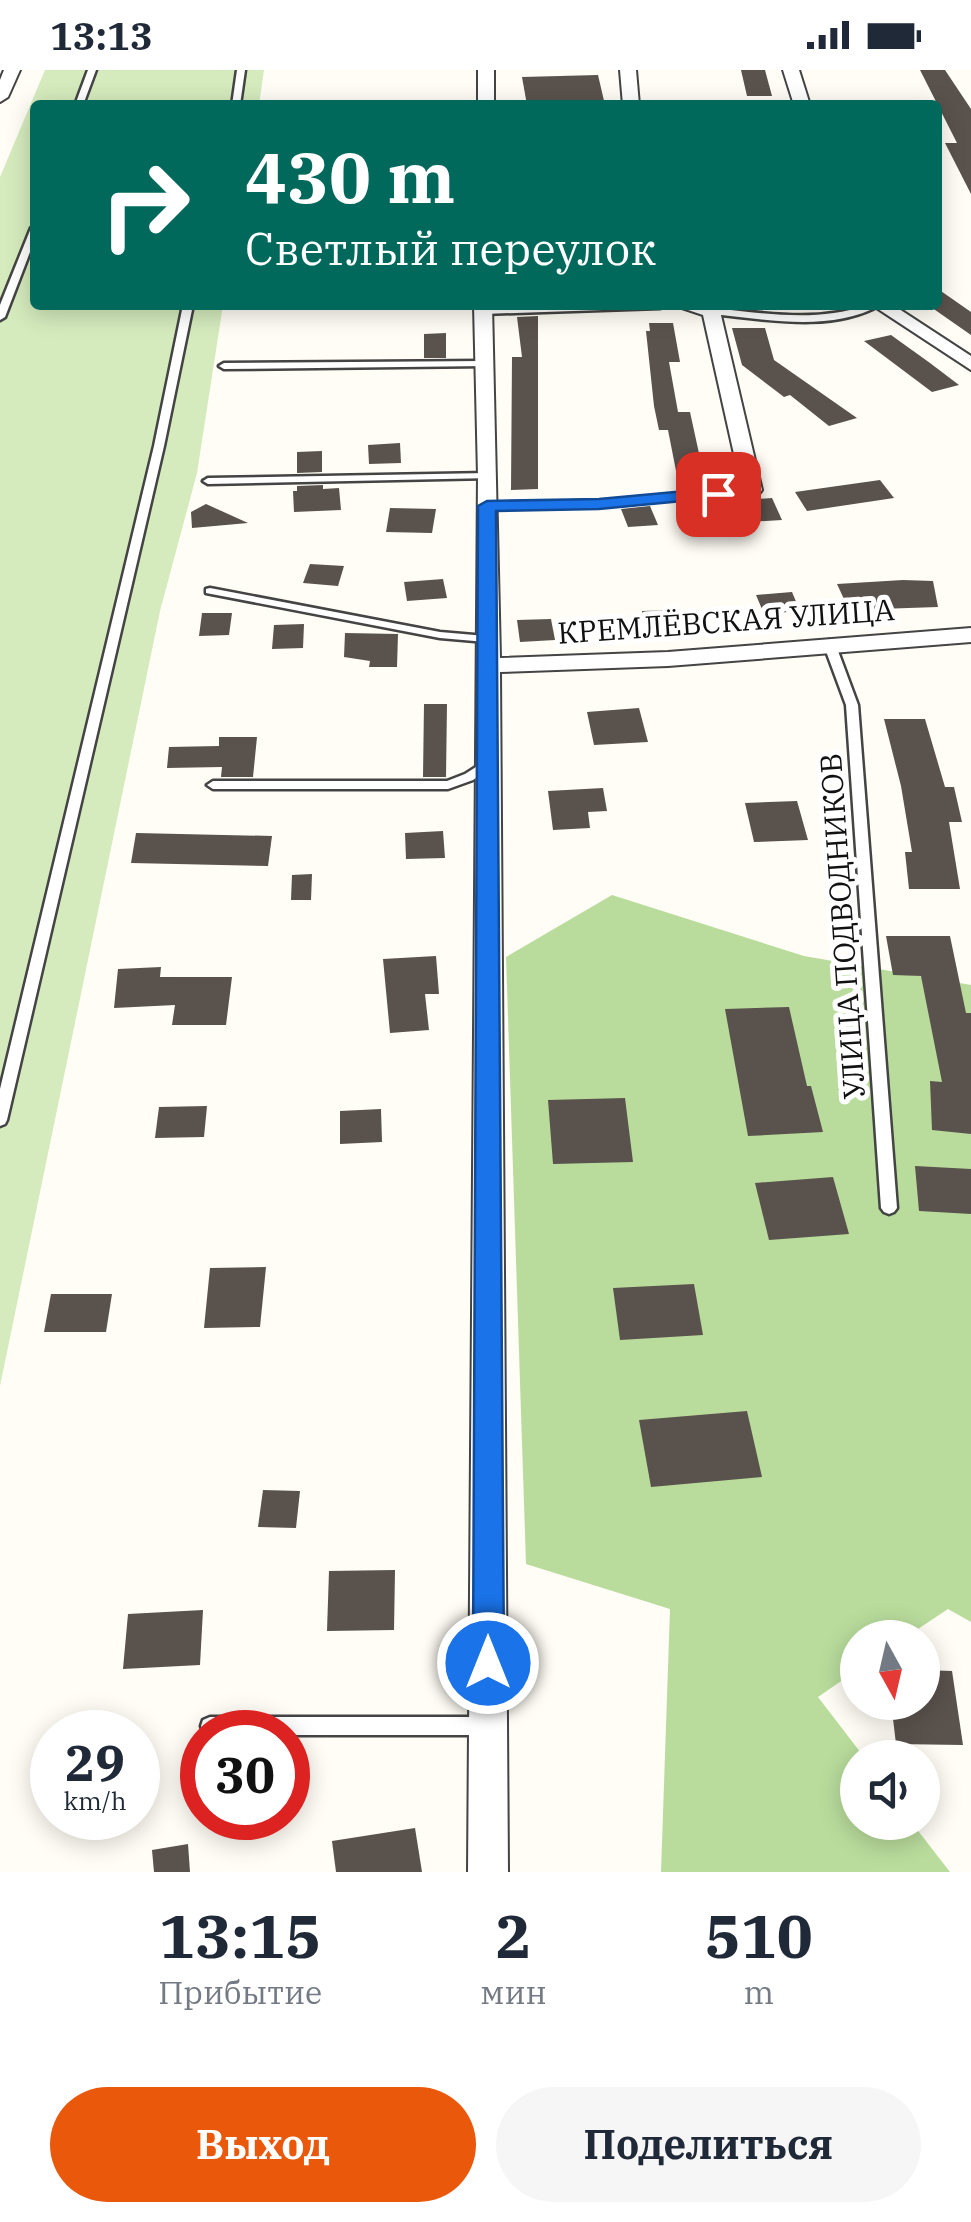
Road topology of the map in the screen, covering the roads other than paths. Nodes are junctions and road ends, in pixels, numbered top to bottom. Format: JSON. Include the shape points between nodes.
{"nodes":[{"id":1,"x":12,"y":70,"type":"edge"},
{"id":2,"x":92,"y":70,"type":"edge"},
{"id":3,"x":240,"y":70,"type":"edge"},
{"id":4,"x":486,"y":70,"type":"edge"},
{"id":5,"x":628,"y":70,"type":"edge"},
{"id":6,"x":791,"y":70,"type":"edge"},
{"id":7,"x":0,"y":97,"type":"edge"},
{"id":8,"x":82,"y":100,"type":"edge"},
{"id":9,"x":237,"y":100,"type":"edge"},
{"id":10,"x":486,"y":100,"type":"edge"},
{"id":11,"x":631,"y":100,"type":"edge"},
{"id":12,"x":800,"y":100,"type":"edge"},
{"id":13,"x":30,"y":241,"type":"edge"},
{"id":14,"x":187,"y":310,"type":"edge"},
{"id":15,"x":483,"y":310,"type":"edge"},
{"id":16,"x":706,"y":310,"type":"edge"},
{"id":17,"x":864,"y":310,"type":"edge"},
{"id":18,"x":886,"y":310,"type":"edge"},
{"id":19,"x":711,"y":311,"type":"junction"},
{"id":20,"x":0,"y":317,"type":"edge"},
{"id":21,"x":484,"y":364,"type":"junction"},
{"id":22,"x":971,"y":364,"type":"edge"},
{"id":23,"x":224,"y":366,"type":"dead end"},
{"id":24,"x":208,"y":481,"type":"dead end"},
{"id":25,"x":752,"y":490,"type":"joint"},
{"id":26,"x":488,"y":491,"type":"junction"},
{"id":27,"x":210,"y":591,"type":"dead end"},
{"id":28,"x":971,"y":635,"type":"edge"},
{"id":29,"x":830,"y":644,"type":"junction"},
{"id":30,"x":486,"y":652,"type":"junction"},
{"id":31,"x":488,"y":764,"type":"junction"},
{"id":32,"x":214,"y":785,"type":"dead end"},
{"id":33,"x":0,"y":1120,"type":"edge"},
{"id":34,"x":889,"y":1208,"type":"dead end"},
{"id":35,"x":310,"y":1726,"type":"edge"},
{"id":36,"x":488,"y":1726,"type":"junction"},
{"id":37,"x":488,"y":1872,"type":"edge"}],
"edges":[{"from":1,"to":7,"type":"street"},
{"from":2,"to":8,"type":"lane"},
{"from":3,"to":9,"type":"lane"},
{"from":4,"to":10,"type":"street"},
{"from":5,"to":11,"type":"street"},
{"from":6,"to":12,"type":"street"},
{"from":13,"to":20,"type":"lane"},
{"from":14,"to":33,"type":"lane"},
{"from":15,"to":21,"type":"street"},
{"from":16,"to":19,"type":"street"},
{"from":17,"to":19,"type":"lane","via":[[817,317]]},
{"from":18,"to":22,"type":"street"},
{"from":19,"to":25,"type":"street"},
{"from":21,"to":23,"type":"lane"},
{"from":21,"to":26,"type":"street"},
{"from":24,"to":26,"type":"lane"},
{"from":25,"to":26,"type":"lane","via":[[599,504]]},
{"from":26,"to":30,"type":"street"},
{"from":27,"to":30,"type":"lane","via":[[440,635]]},
{"from":28,"to":29,"type":"street","name":"КРЕМЛЁВСКАЯ УЛИЦА"},
{"from":29,"to":30,"type":"street","name":"КРЕМЛЁВСКАЯ УЛИЦА","via":[[560,666]]},
{"from":29,"to":34,"type":"lane","name":"УЛИЦА ПОДВОДНИКОВ","via":[[852,705]]},
{"from":30,"to":31,"type":"street"},
{"from":31,"to":32,"type":"lane","via":[[448,785]]},
{"from":31,"to":36,"type":"street"},
{"from":35,"to":36,"type":"lane"},
{"from":36,"to":37,"type":"street"}]}
